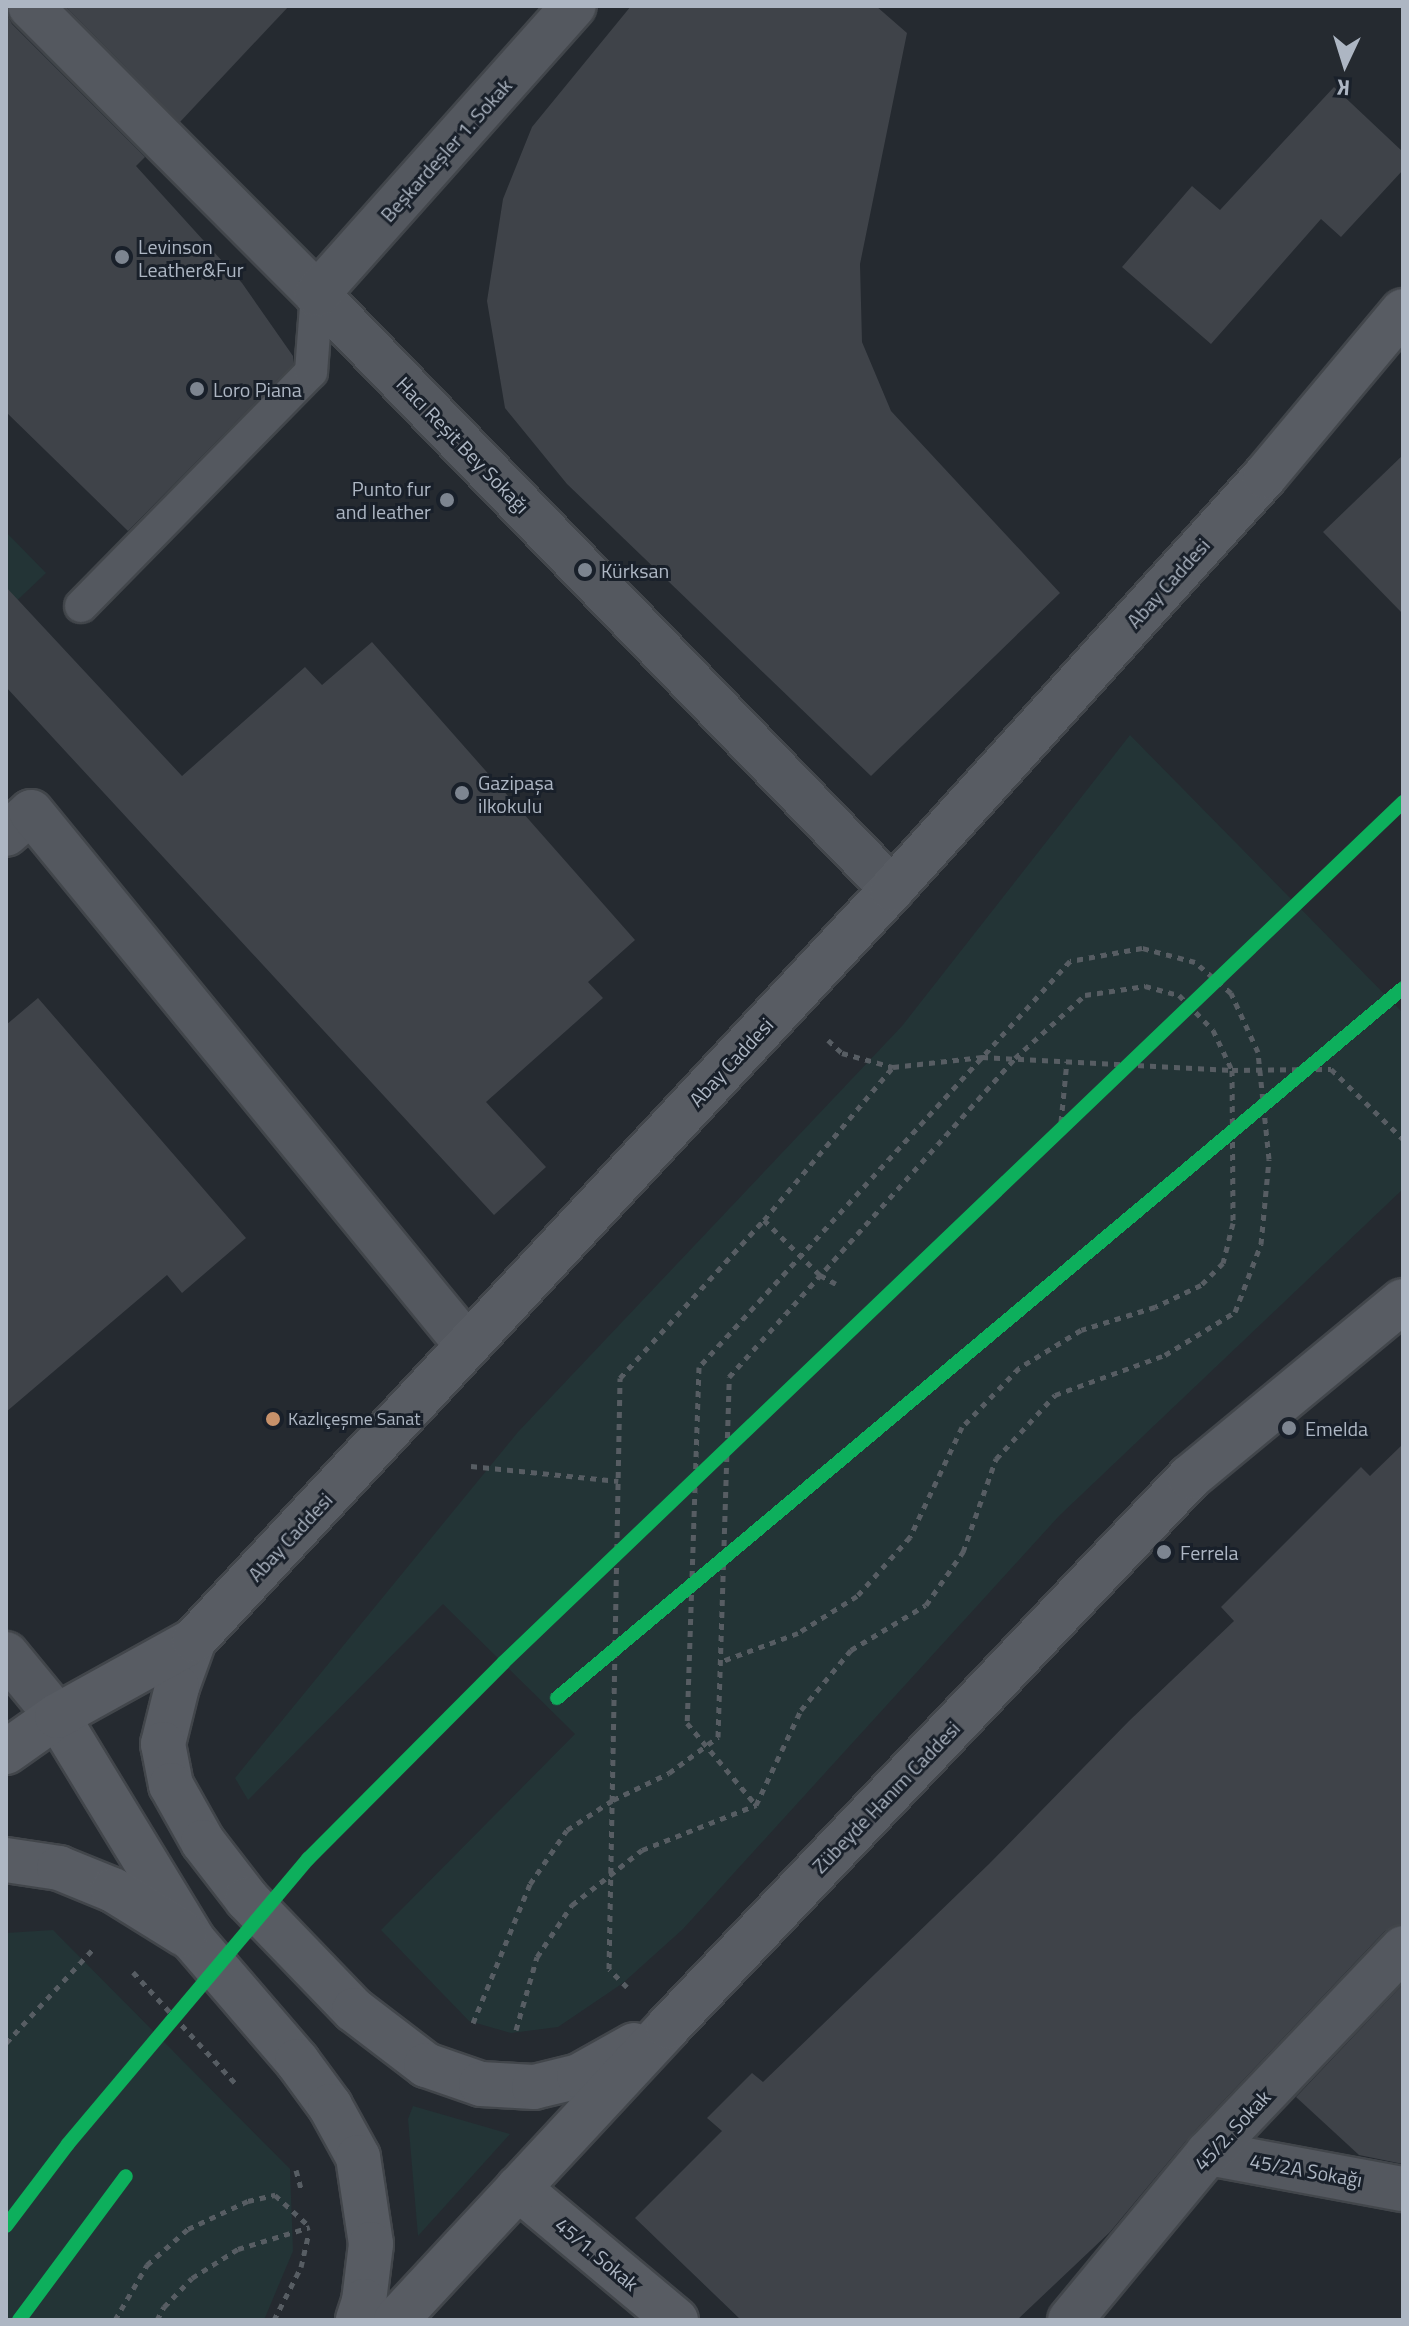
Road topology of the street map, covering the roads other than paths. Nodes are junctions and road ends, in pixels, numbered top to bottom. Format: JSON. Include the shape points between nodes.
{"nodes":[{"id":1,"x":30,"y":6,"type":"edge"},
{"id":2,"x":574,"y":6,"type":"edge"},
{"id":3,"x":317,"y":294,"type":"junction"},
{"id":4,"x":1403,"y":311,"type":"edge"},
{"id":5,"x":81,"y":606,"type":"dead end"},
{"id":6,"x":6,"y":834,"type":"edge"},
{"id":7,"x":892,"y":889,"type":"junction"},
{"id":8,"x":1403,"y":1301,"type":"edge"},
{"id":9,"x":467,"y":1345,"type":"junction"},
{"id":10,"x":194,"y":1640,"type":"junction"},
{"id":11,"x":6,"y":1654,"type":"edge"},
{"id":12,"x":57,"y":1716,"type":"junction"},
{"id":13,"x":6,"y":1752,"type":"edge"},
{"id":14,"x":6,"y":1860,"type":"edge"},
{"id":15,"x":193,"y":1940,"type":"junction"},
{"id":16,"x":1403,"y":1948,"type":"edge"},
{"id":17,"x":668,"y":2027,"type":"junction"},
{"id":18,"x":1208,"y":2153,"type":"junction"},
{"id":19,"x":518,"y":2188,"type":"junction"},
{"id":20,"x":1403,"y":2189,"type":"edge"},
{"id":21,"x":358,"y":2320,"type":"edge"},
{"id":22,"x":396,"y":2320,"type":"edge"},
{"id":23,"x":676,"y":2320,"type":"edge"},
{"id":24,"x":1070,"y":2320,"type":"edge"}],
"edges":[{"from":1,"to":3,"type":"street","name":"Hacı Reşit Bey Sokağı"},
{"from":2,"to":3,"type":"street","name":"Beşkardeşler 1. Sokak"},
{"from":3,"to":5,"type":"lane","via":[[311,372]]},
{"from":3,"to":7,"type":"street","name":"Hacı Reşit Bey Sokağı"},
{"from":4,"to":7,"type":"main road","name":"Abay Caddesi","via":[[1265,476]]},
{"from":6,"to":9,"type":"street","via":[[31,812]]},
{"from":7,"to":9,"type":"main road","name":"Abay Caddesi"},
{"from":8,"to":17,"type":"main road","name":"Zübeyde Hanım Caddesi","via":[[1190,1477]]},
{"from":9,"to":10,"type":"main road","name":"Abay Caddesi"},
{"from":10,"to":12,"type":"main road","name":"Abay Caddesi"},
{"from":10,"to":17,"type":"main road","via":[[163,1744],[171,1785],[203,1842],[247,1899],[354,2010],[426,2065],[481,2084],[534,2087],[579,2076]]},
{"from":11,"to":12,"type":"street"},
{"from":12,"to":13,"type":"main road","name":"Abay Caddesi"},
{"from":12,"to":15,"type":"main road"},
{"from":14,"to":15,"type":"main road","via":[[59,1868],[113,1890]]},
{"from":15,"to":21,"type":"main road","via":[[297,2061],[358,2157],[371,2244]]},
{"from":16,"to":18,"type":"street","name":"45/2. Sokak"},
{"from":17,"to":19,"type":"main road","name":"Zübeyde Hanım Caddesi"},
{"from":18,"to":20,"type":"street","name":"45/2A Sokağı"},
{"from":18,"to":24,"type":"street","name":"45/2. Sokak"},
{"from":19,"to":22,"type":"main road","name":"Zübeyde Hanım Caddesi"},
{"from":19,"to":23,"type":"main road","name":"45/1. Sokak"}]}
